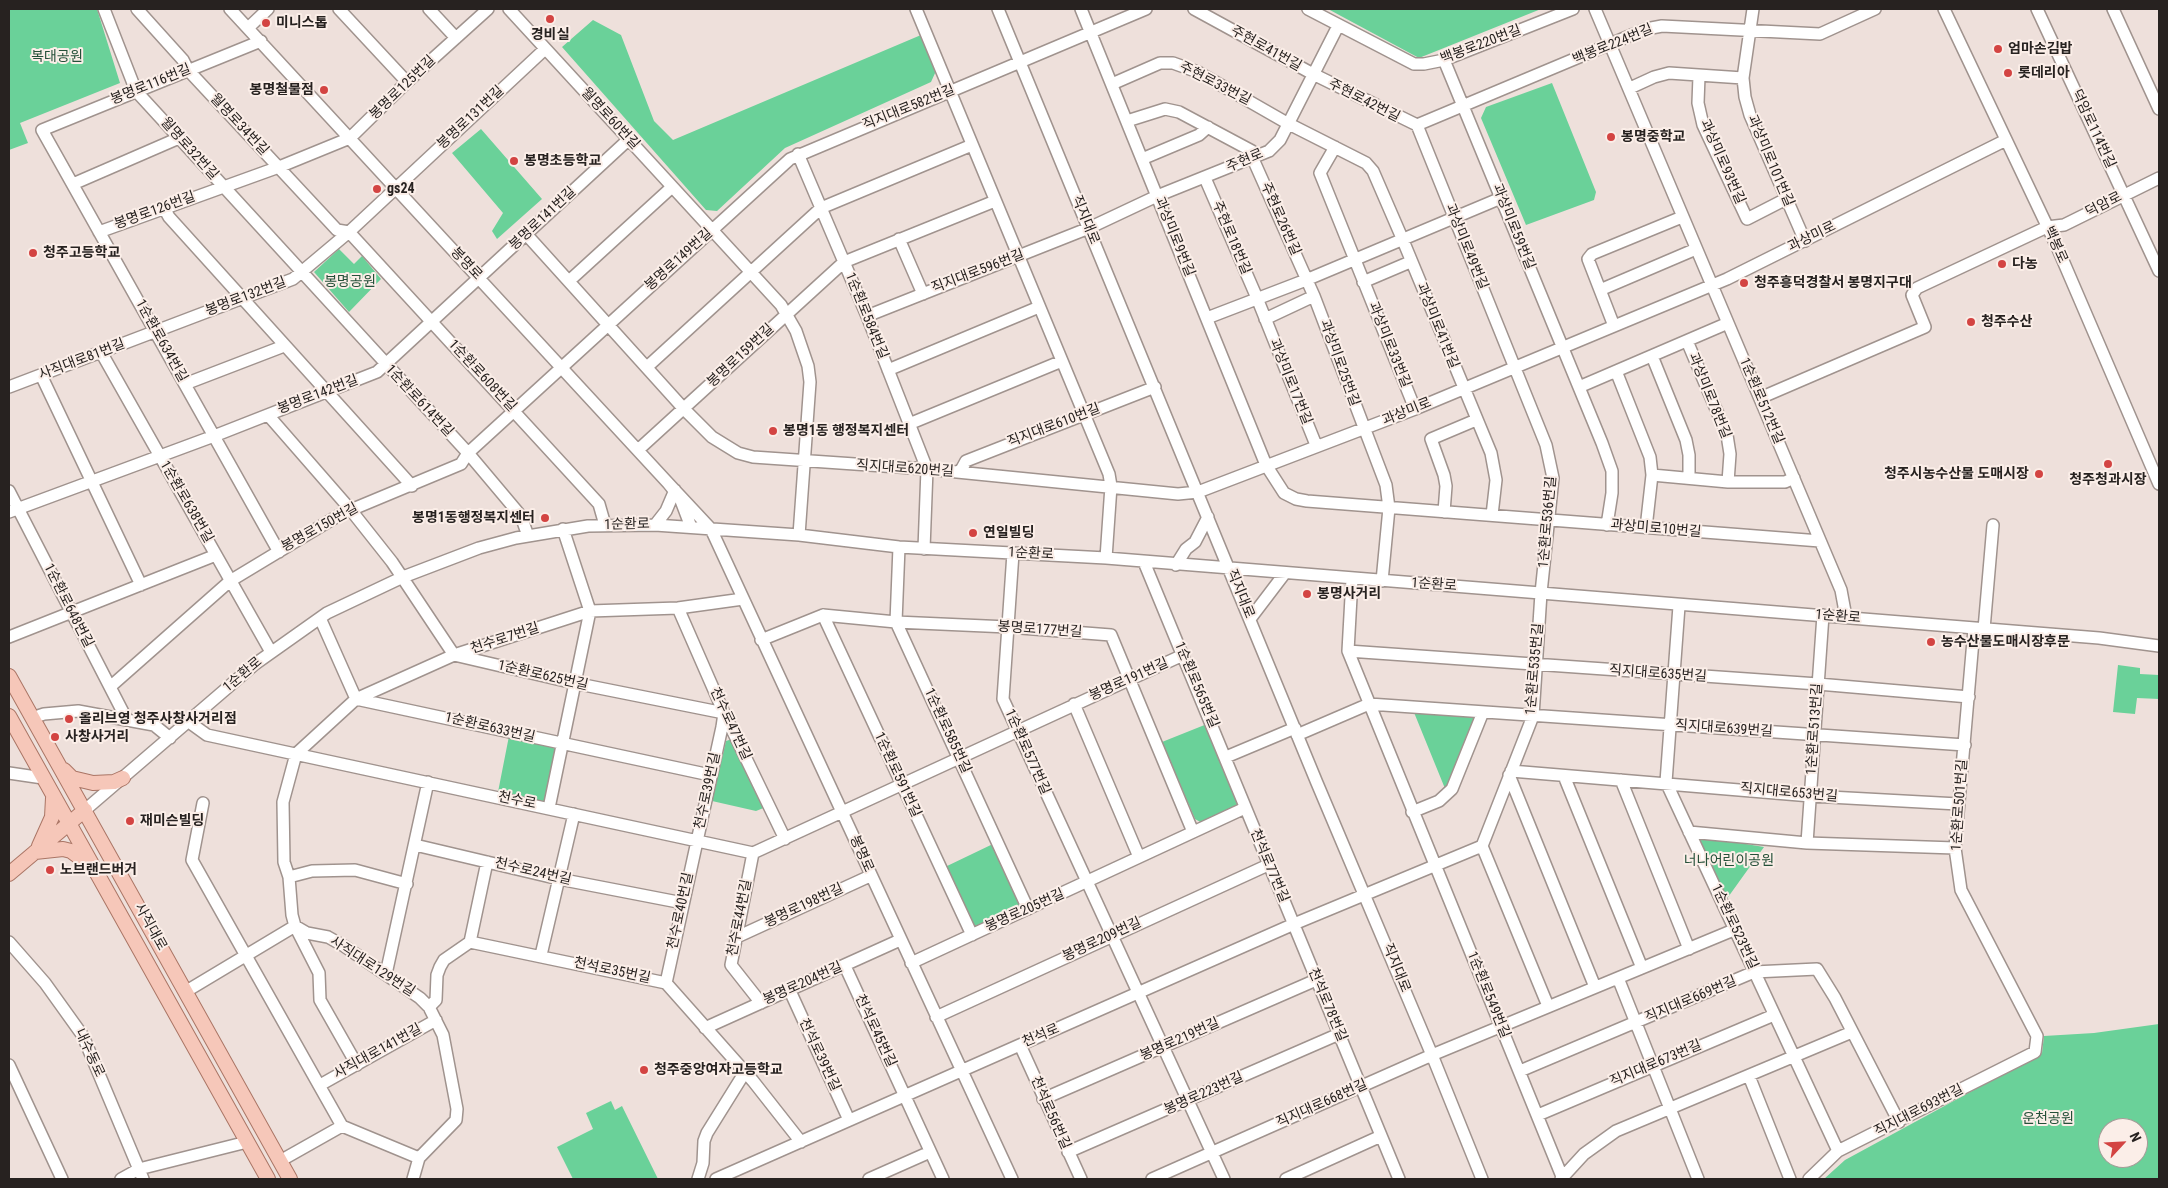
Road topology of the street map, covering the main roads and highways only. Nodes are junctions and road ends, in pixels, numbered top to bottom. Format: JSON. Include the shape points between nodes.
{"nodes":[{"id":1,"x":9,"y":676,"type":"edge"},
{"id":2,"x":9,"y":716,"type":"edge"},
{"id":3,"x":56,"y":761,"type":"junction"},
{"id":4,"x":123,"y":778,"type":"road end"},
{"id":5,"x":53,"y":794,"type":"junction"},
{"id":6,"x":85,"y":810,"type":"junction"},
{"id":7,"x":69,"y":824,"type":"junction"},
{"id":8,"x":35,"y":852,"type":"junction"},
{"id":9,"x":93,"y":867,"type":"junction"},
{"id":10,"x":9,"y":874,"type":"edge"},
{"id":11,"x":268,"y":1179,"type":"edge"},
{"id":12,"x":290,"y":1179,"type":"edge"}],
"edges":[{"from":1,"to":3,"type":"main road","name":"사직대로"},
{"from":2,"to":5,"type":"main road","name":"사직대로"},
{"from":3,"to":4,"type":"main road","via":[[72,778],[83,781],[103,783]]},
{"from":3,"to":6,"type":"main road","name":"사직대로"},
{"from":5,"to":7,"type":"main road","name":"사직대로"},
{"from":5,"to":8,"type":"main road","via":[[50,826]]},
{"from":6,"to":7,"type":"main road","name":"1순환로"},
{"from":6,"to":12,"type":"main road","name":"사직대로"},
{"from":7,"to":8,"type":"main road","name":"1순환로"},
{"from":7,"to":9,"type":"main road","name":"사직대로"},
{"from":8,"to":9,"type":"main road","via":[[71,851]]},
{"from":8,"to":10,"type":"main road","name":"1순환로"},
{"from":9,"to":11,"type":"main road","name":"사직대로"}]}
